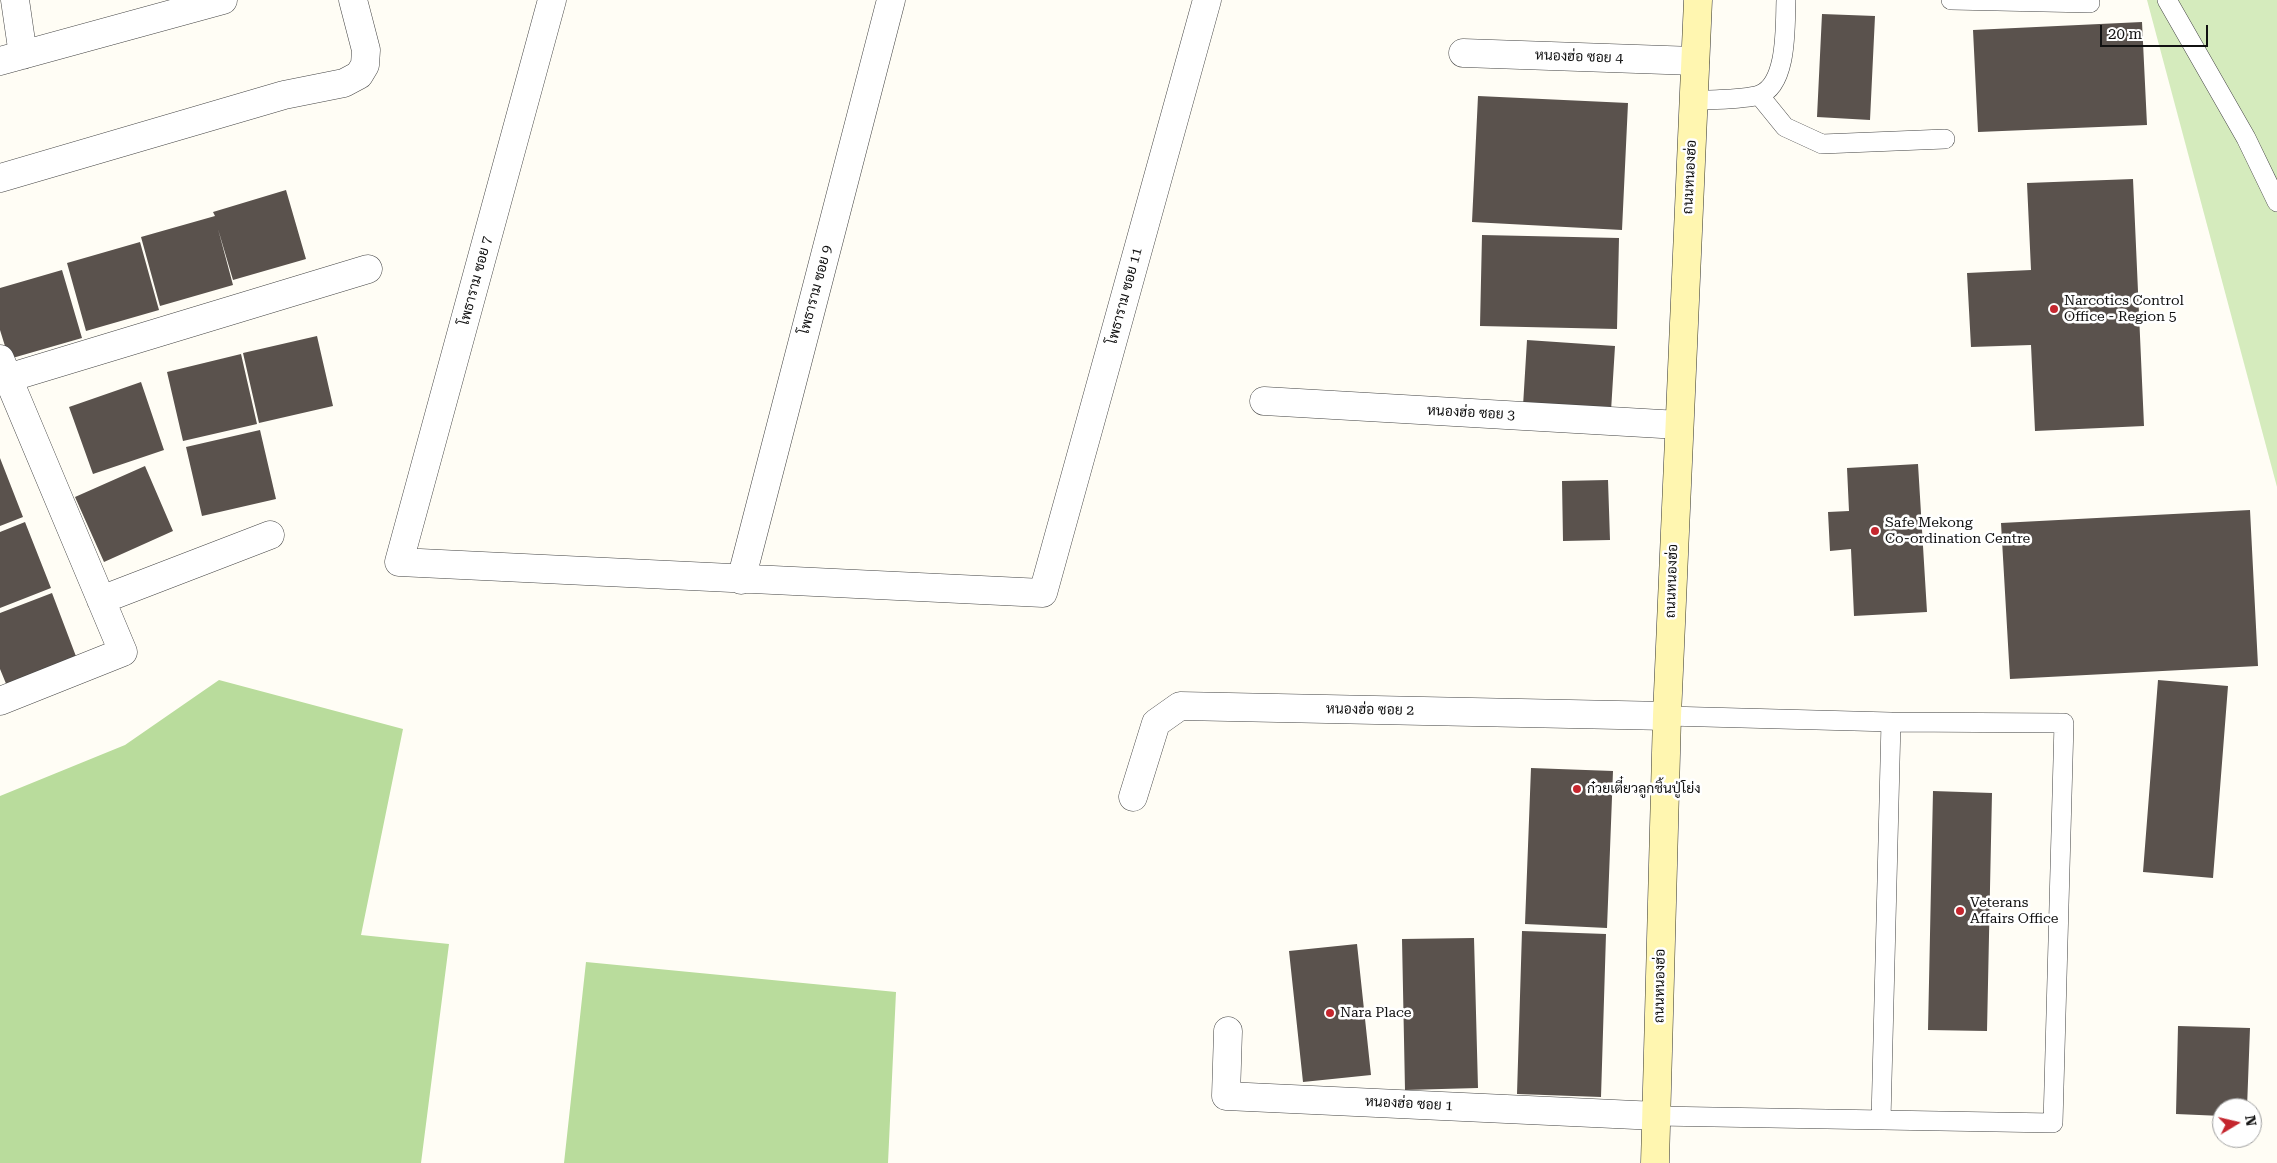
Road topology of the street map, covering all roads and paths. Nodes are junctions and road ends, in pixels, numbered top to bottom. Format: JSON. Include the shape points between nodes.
{"nodes":[{"id":1,"x":16,"y":0,"type":"edge"},
{"id":2,"x":224,"y":0,"type":"edge"},
{"id":3,"x":352,"y":0,"type":"edge"},
{"id":4,"x":552,"y":0,"type":"edge"},
{"id":5,"x":891,"y":0,"type":"edge"},
{"id":6,"x":1207,"y":0,"type":"edge"},
{"id":7,"x":1698,"y":0,"type":"edge"},
{"id":8,"x":1786,"y":0,"type":"edge"},
{"id":9,"x":1951,"y":0,"type":"edge"},
{"id":10,"x":2167,"y":0,"type":"edge"},
{"id":11,"x":2090,"y":2,"type":"dead end"},
{"id":12,"x":1463,"y":53,"type":"dead end"},
{"id":13,"x":11,"y":58,"type":"edge"},
{"id":14,"x":1696,"y":62,"type":"junction"},
{"id":15,"x":1759,"y":95,"type":"junction"},
{"id":16,"x":1694,"y":101,"type":"junction"},
{"id":17,"x":1945,"y":139,"type":"dead end"},
{"id":18,"x":0,"y":178,"type":"edge"},
{"id":19,"x":2277,"y":202,"type":"edge"},
{"id":20,"x":368,"y":269,"type":"dead end"},
{"id":21,"x":4,"y":369,"type":"edge"},
{"id":22,"x":1264,"y":401,"type":"dead end"},
{"id":23,"x":1679,"y":425,"type":"junction"},
{"id":24,"x":270,"y":536,"type":"dead end"},
{"id":25,"x":741,"y":580,"type":"junction"},
{"id":26,"x":101,"y":600,"type":"junction"},
{"id":27,"x":0,"y":701,"type":"edge"},
{"id":28,"x":1667,"y":716,"type":"junction"},
{"id":29,"x":1891,"y":722,"type":"junction"},
{"id":30,"x":1133,"y":797,"type":"dead end"},
{"id":31,"x":1228,"y":1031,"type":"dead end"},
{"id":32,"x":1657,"y":1116,"type":"junction"},
{"id":33,"x":1881,"y":1120,"type":"junction"},
{"id":34,"x":1655,"y":1163,"type":"edge"}],
"edges":[{"from":1,"to":13,"type":"street"},
{"from":2,"to":13,"type":"street"},
{"from":3,"to":18,"type":"street","via":[[366,50],[365,66],[358,75],[344,83],[284,95]]},
{"from":4,"to":25,"type":"street","name":"โพธาราม ซอย 7","via":[[399,562]]},
{"from":5,"to":25,"type":"street","name":"โพธาราม ซอย 9"},
{"from":6,"to":25,"type":"street","name":"โพธาราม ซอย 11","via":[[1043,593]]},
{"from":7,"to":14,"type":"main road","name":"ถนนหนองฮ่อ"},
{"from":8,"to":15,"type":"lane","via":[[1783,60],[1769,89]]},
{"from":9,"to":11,"type":"lane"},
{"from":10,"to":19,"type":"lane","via":[[2246,138]]},
{"from":12,"to":14,"type":"street","name":"หนองฮ่อ ซอย 4"},
{"from":14,"to":16,"type":"main road","name":"ถนนหนองฮ่อ"},
{"from":15,"to":16,"type":"lane"},
{"from":15,"to":17,"type":"lane","via":[[1785,127],[1822,144]]},
{"from":16,"to":23,"type":"main road","name":"ถนนหนองฮ่อ"},
{"from":20,"to":21,"type":"street"},
{"from":21,"to":26,"type":"street"},
{"from":22,"to":23,"type":"street","name":"หนองฮ่อ ซอย 3"},
{"from":23,"to":28,"type":"main road","name":"ถนนหนองฮ่อ"},
{"from":24,"to":26,"type":"street"},
{"from":26,"to":27,"type":"street","via":[[123,652]]},
{"from":28,"to":29,"type":"lane"},
{"from":28,"to":30,"type":"street","name":"หนองฮ่อ ซอย 2","via":[[1180,706],[1156,723]]},
{"from":28,"to":32,"type":"main road","name":"ถนนหนองฮ่อ"},
{"from":29,"to":33,"type":"lane"},
{"from":29,"to":33,"type":"lane","via":[[2064,722],[2054,1123]]},
{"from":31,"to":32,"type":"street","name":"หนองฮ่อ ซอย 1","via":[[1226,1096]]},
{"from":32,"to":33,"type":"lane"},
{"from":32,"to":34,"type":"main road","name":"ถนนหนองฮ่อ"}]}
